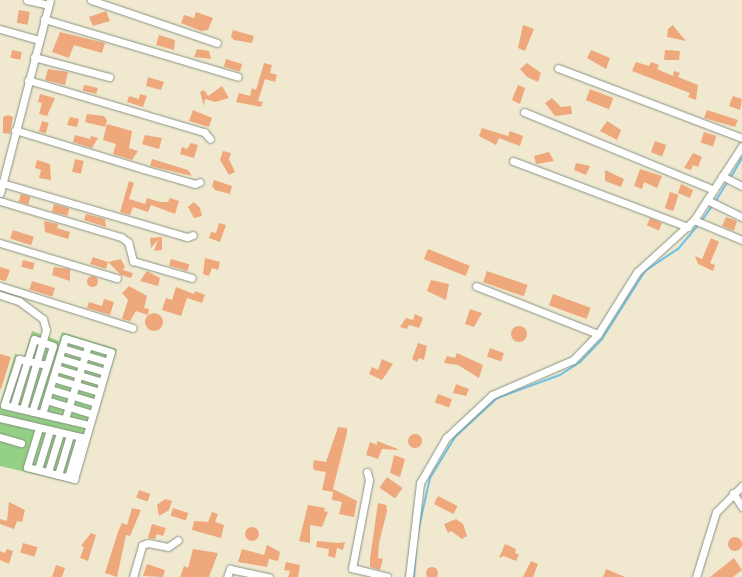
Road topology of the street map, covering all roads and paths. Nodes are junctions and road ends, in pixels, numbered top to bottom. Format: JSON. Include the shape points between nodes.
{"nodes":[{"id":1,"x":27,"y":0,"type":"edge"},
{"id":2,"x":91,"y":0,"type":"edge"},
{"id":3,"x":49,"y":2,"type":"edge"},
{"id":4,"x":44,"y":19,"type":"junction"},
{"id":5,"x":0,"y":29,"type":"edge"},
{"id":6,"x":39,"y":40,"type":"junction"},
{"id":7,"x":217,"y":43,"type":"dead end"},
{"id":8,"x":34,"y":57,"type":"junction"},
{"id":9,"x":558,"y":68,"type":"dead end"},
{"id":10,"x":109,"y":77,"type":"dead end"},
{"id":11,"x":238,"y":77,"type":"dead end"},
{"id":12,"x":28,"y":80,"type":"junction"},
{"id":13,"x":524,"y":112,"type":"dead end"},
{"id":14,"x":15,"y":130,"type":"junction"},
{"id":15,"x":742,"y":138,"type":"edge"},
{"id":16,"x":210,"y":139,"type":"dead end"},
{"id":17,"x":742,"y":146,"type":"edge"},
{"id":18,"x":513,"y":161,"type":"dead end"},
{"id":19,"x":722,"y":176,"type":"junction"},
{"id":20,"x":200,"y":182,"type":"dead end"},
{"id":21,"x":2,"y":183,"type":"junction"},
{"id":22,"x":742,"y":186,"type":"edge"},
{"id":23,"x":714,"y":190,"type":"junction"},
{"id":24,"x":0,"y":193,"type":"edge"},
{"id":25,"x":707,"y":200,"type":"junction"},
{"id":26,"x":0,"y":201,"type":"edge"},
{"id":27,"x":742,"y":217,"type":"edge"},
{"id":28,"x":694,"y":220,"type":"junction"},
{"id":29,"x":688,"y":227,"type":"junction"},
{"id":30,"x":193,"y":235,"type":"dead end"},
{"id":31,"x":742,"y":240,"type":"edge"},
{"id":32,"x":0,"y":243,"type":"edge"},
{"id":33,"x":117,"y":278,"type":"dead end"},
{"id":34,"x":192,"y":278,"type":"dead end"},
{"id":35,"x":0,"y":286,"type":"edge"},
{"id":36,"x":476,"y":286,"type":"dead end"},
{"id":37,"x":0,"y":295,"type":"edge"},
{"id":38,"x":133,"y":328,"type":"dead end"},
{"id":39,"x":598,"y":334,"type":"junction"},
{"id":40,"x":44,"y":342,"type":"junction"},
{"id":41,"x":88,"y":346,"type":"junction"},
{"id":42,"x":62,"y":348,"type":"junction"},
{"id":43,"x":85,"y":355,"type":"junction"},
{"id":44,"x":59,"y":358,"type":"junction"},
{"id":45,"x":28,"y":360,"type":"junction"},
{"id":46,"x":108,"y":362,"type":"junction"},
{"id":47,"x":37,"y":363,"type":"junction"},
{"id":48,"x":47,"y":365,"type":"junction"},
{"id":49,"x":82,"y":365,"type":"junction"},
{"id":50,"x":56,"y":368,"type":"junction"},
{"id":51,"x":105,"y":372,"type":"junction"},
{"id":52,"x":79,"y":375,"type":"junction"},
{"id":53,"x":53,"y":378,"type":"junction"},
{"id":54,"x":12,"y":381,"type":"junction"},
{"id":55,"x":102,"y":382,"type":"junction"},
{"id":56,"x":20,"y":384,"type":"junction"},
{"id":57,"x":76,"y":385,"type":"junction"},
{"id":58,"x":30,"y":387,"type":"junction"},
{"id":59,"x":50,"y":389,"type":"junction"},
{"id":60,"x":39,"y":390,"type":"junction"},
{"id":61,"x":99,"y":392,"type":"junction"},
{"id":62,"x":72,"y":396,"type":"junction"},
{"id":63,"x":46,"y":400,"type":"junction"},
{"id":64,"x":96,"y":403,"type":"junction"},
{"id":65,"x":14,"y":407,"type":"junction"},
{"id":66,"x":69,"y":407,"type":"junction"},
{"id":67,"x":23,"y":410,"type":"junction"},
{"id":68,"x":32,"y":412,"type":"junction"},
{"id":69,"x":42,"y":414,"type":"junction"},
{"id":70,"x":92,"y":414,"type":"junction"},
{"id":71,"x":0,"y":418,"type":"edge"},
{"id":72,"x":65,"y":419,"type":"junction"},
{"id":73,"x":89,"y":425,"type":"junction"},
{"id":74,"x":39,"y":428,"type":"junction"},
{"id":75,"x":50,"y":430,"type":"junction"},
{"id":76,"x":60,"y":433,"type":"junction"},
{"id":77,"x":70,"y":435,"type":"junction"},
{"id":78,"x":0,"y":437,"type":"edge"},
{"id":79,"x":82,"y":438,"type":"junction"},
{"id":80,"x":22,"y":443,"type":"dead end"},
{"id":81,"x":38,"y":470,"type":"junction"},
{"id":82,"x":48,"y":472,"type":"junction"},
{"id":83,"x":367,"y":472,"type":"dead end"},
{"id":84,"x":58,"y":475,"type":"junction"},
{"id":85,"x":742,"y":486,"type":"edge"},
{"id":86,"x":732,"y":494,"type":"junction"},
{"id":87,"x":742,"y":507,"type":"edge"},
{"id":88,"x":178,"y":540,"type":"dead end"},
{"id":89,"x":133,"y":577,"type":"edge"},
{"id":90,"x":227,"y":577,"type":"edge"},
{"id":91,"x":269,"y":577,"type":"edge"},
{"id":92,"x":387,"y":577,"type":"edge"},
{"id":93,"x":408,"y":577,"type":"edge"},
{"id":94,"x":696,"y":577,"type":"edge"}],
"edges":[{"from":1,"to":3,"type":"street"},
{"from":2,"to":7,"type":"street"},
{"from":3,"to":4,"type":"street"},
{"from":4,"to":6,"type":"street"},
{"from":4,"to":11,"type":"street"},
{"from":5,"to":6,"type":"street"},
{"from":6,"to":8,"type":"street"},
{"from":8,"to":10,"type":"street"},
{"from":8,"to":12,"type":"street"},
{"from":9,"to":15,"type":"street"},
{"from":12,"to":14,"type":"street"},
{"from":12,"to":16,"type":"street","via":[[204,132]]},
{"from":13,"to":23,"type":"street"},
{"from":14,"to":20,"type":"street","via":[[143,170],[195,184]]},
{"from":14,"to":21,"type":"street"},
{"from":17,"to":19,"type":"street"},
{"from":18,"to":29,"type":"street"},
{"from":19,"to":22,"type":"street"},
{"from":19,"to":23,"type":"street"},
{"from":21,"to":24,"type":"street"},
{"from":21,"to":30,"type":"street","via":[[187,238]]},
{"from":23,"to":25,"type":"street"},
{"from":25,"to":27,"type":"street"},
{"from":25,"to":28,"type":"street"},
{"from":26,"to":34,"type":"street","via":[[121,237],[128,242],[133,261]]},
{"from":28,"to":29,"type":"street"},
{"from":28,"to":31,"type":"street"},
{"from":29,"to":39,"type":"street","via":[[637,272]]},
{"from":32,"to":33,"type":"street"},
{"from":35,"to":38,"type":"street"},
{"from":36,"to":39,"type":"street"},
{"from":37,"to":40,"type":"street","via":[[19,301],[42,318],[46,330]]},
{"from":39,"to":93,"type":"street","via":[[572,360],[492,395],[446,438],[420,483]]},
{"from":40,"to":45,"type":"street","via":[[34,340]]},
{"from":40,"to":47,"type":"street"},
{"from":40,"to":48,"type":"street","via":[[53,346]]},
{"from":41,"to":42,"type":"street","via":[[65,338]]},
{"from":41,"to":43,"type":"street"},
{"from":41,"to":46,"type":"street","via":[[111,352]]},
{"from":42,"to":43,"type":"street"},
{"from":42,"to":44,"type":"street"},
{"from":43,"to":46,"type":"street"},
{"from":43,"to":49,"type":"street"},
{"from":44,"to":49,"type":"street"},
{"from":44,"to":50,"type":"street"},
{"from":45,"to":47,"type":"street"},
{"from":45,"to":54,"type":"street","via":[[18,359]]},
{"from":45,"to":56,"type":"street"},
{"from":46,"to":51,"type":"street"},
{"from":47,"to":48,"type":"street"},
{"from":47,"to":58,"type":"street"},
{"from":48,"to":60,"type":"street"},
{"from":49,"to":51,"type":"street"},
{"from":49,"to":52,"type":"street"},
{"from":50,"to":52,"type":"street"},
{"from":50,"to":53,"type":"street"},
{"from":51,"to":55,"type":"street"},
{"from":52,"to":55,"type":"street"},
{"from":52,"to":57,"type":"street"},
{"from":53,"to":57,"type":"street"},
{"from":53,"to":59,"type":"street"},
{"from":54,"to":56,"type":"street"},
{"from":54,"to":65,"type":"street","via":[[4,405]]},
{"from":55,"to":61,"type":"street"},
{"from":56,"to":58,"type":"street"},
{"from":56,"to":65,"type":"street"},
{"from":57,"to":61,"type":"street"},
{"from":57,"to":62,"type":"street"},
{"from":58,"to":60,"type":"street"},
{"from":58,"to":67,"type":"street"},
{"from":59,"to":62,"type":"street"},
{"from":59,"to":63,"type":"street"},
{"from":60,"to":68,"type":"street"},
{"from":61,"to":64,"type":"street"},
{"from":62,"to":64,"type":"street"},
{"from":62,"to":66,"type":"street"},
{"from":63,"to":66,"type":"street"},
{"from":63,"to":69,"type":"street"},
{"from":64,"to":70,"type":"street"},
{"from":65,"to":67,"type":"street"},
{"from":66,"to":70,"type":"street"},
{"from":66,"to":72,"type":"street"},
{"from":67,"to":68,"type":"street"},
{"from":68,"to":69,"type":"street"},
{"from":69,"to":72,"type":"street"},
{"from":70,"to":73,"type":"street"},
{"from":71,"to":74,"type":"street"},
{"from":72,"to":73,"type":"street"},
{"from":73,"to":79,"type":"street"},
{"from":74,"to":75,"type":"street"},
{"from":74,"to":81,"type":"street","via":[[27,467]]},
{"from":75,"to":76,"type":"street"},
{"from":75,"to":81,"type":"street"},
{"from":76,"to":77,"type":"street"},
{"from":76,"to":82,"type":"street"},
{"from":77,"to":79,"type":"street"},
{"from":77,"to":84,"type":"street"},
{"from":78,"to":80,"type":"street"},
{"from":79,"to":84,"type":"street","via":[[68,477]]},
{"from":81,"to":82,"type":"street"},
{"from":82,"to":84,"type":"street"},
{"from":83,"to":92,"type":"street","via":[[369,480],[352,568]]},
{"from":85,"to":86,"type":"street"},
{"from":86,"to":87,"type":"street"},
{"from":86,"to":94,"type":"street","via":[[716,512]]},
{"from":88,"to":89,"type":"street","via":[[168,548],[148,542],[142,545]]},
{"from":90,"to":91,"type":"street","via":[[230,569]]}]}
